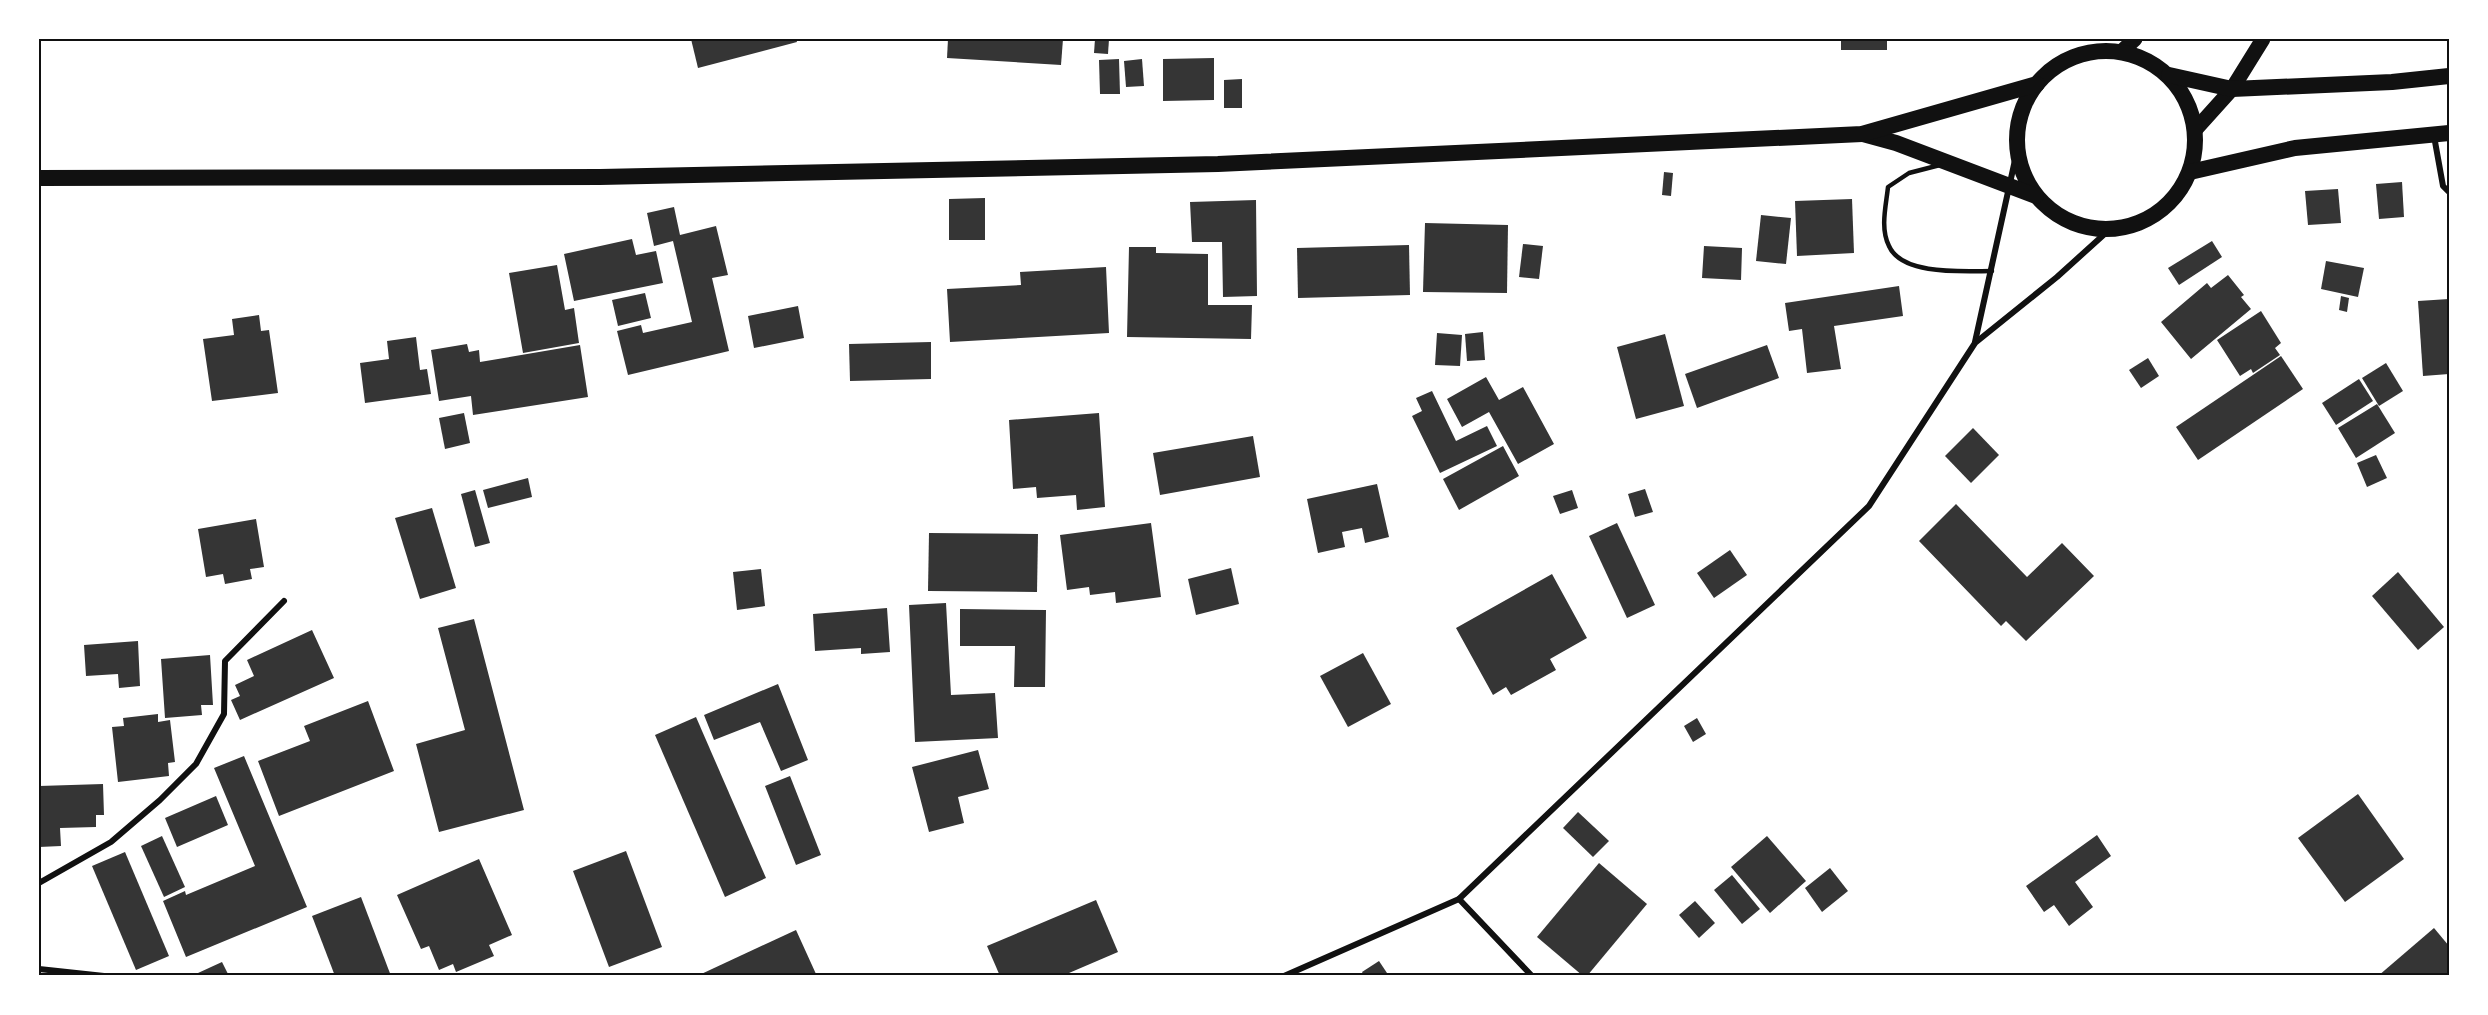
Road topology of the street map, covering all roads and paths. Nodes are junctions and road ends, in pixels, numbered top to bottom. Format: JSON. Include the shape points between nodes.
{"nodes":[{"id":1,"x":2136,"y":39,"type":"edge"},
{"id":2,"x":2263,"y":39,"type":"edge"},
{"id":3,"x":2121,"y":52,"type":"junction"},
{"id":4,"x":2169,"y":75,"type":"junction"},
{"id":5,"x":2449,"y":76,"type":"edge"},
{"id":6,"x":2037,"y":84,"type":"junction"},
{"id":7,"x":2232,"y":89,"type":"junction"},
{"id":8,"x":2196,"y":129,"type":"junction"},
{"id":9,"x":1862,"y":134,"type":"junction"},
{"id":10,"x":2441,"y":134,"type":"edge"},
{"id":11,"x":2018,"y":151,"type":"junction"},
{"id":12,"x":1949,"y":163,"type":"junction"},
{"id":13,"x":2190,"y":172,"type":"junction"},
{"id":14,"x":39,"y":178,"type":"edge"},
{"id":15,"x":2010,"y":187,"type":"junction"},
{"id":16,"x":2449,"y":192,"type":"edge"},
{"id":17,"x":2036,"y":196,"type":"junction"},
{"id":18,"x":2109,"y":230,"type":"junction"},
{"id":19,"x":1992,"y":271,"type":"junction"},
{"id":20,"x":1975,"y":343,"type":"junction"},
{"id":21,"x":284,"y":602,"type":"dead end"},
{"id":22,"x":39,"y":883,"type":"edge"},
{"id":23,"x":1459,"y":899,"type":"junction"},
{"id":24,"x":39,"y":969,"type":"edge"},
{"id":25,"x":104,"y":976,"type":"edge"},
{"id":26,"x":1284,"y":976,"type":"edge"},
{"id":27,"x":1532,"y":976,"type":"edge"}],
"edges":[{"from":1,"to":3,"type":"main road"},
{"from":2,"to":7,"type":"main road"},
{"from":3,"to":4,"type":"highway","via":[[2139,56]]},
{"from":3,"to":6,"type":"highway","via":[[2075,56]]},
{"from":4,"to":7,"type":"highway"},
{"from":4,"to":8,"type":"highway","via":[[2191,110]]},
{"from":5,"to":7,"type":"highway"},
{"from":6,"to":9,"type":"highway"},
{"from":6,"to":11,"type":"highway","via":[[2019,122]]},
{"from":7,"to":8,"type":"main road"},
{"from":8,"to":13,"type":"highway"},
{"from":9,"to":12,"type":"highway","via":[[1896,142]]},
{"from":9,"to":14,"type":"highway","via":[[1194,164],[600,177]]},
{"from":10,"to":13,"type":"highway","via":[[2295,148]]},
{"from":10,"to":16,"type":"street","via":[[2443,186]]},
{"from":11,"to":15,"type":"street"},
{"from":11,"to":17,"type":"highway","via":[[2025,178]]},
{"from":12,"to":15,"type":"highway"},
{"from":12,"to":19,"type":"lane","via":[[1909,173],[1888,187],[1884,220],[1889,248],[1906,263],[1942,271]]},
{"from":13,"to":18,"type":"highway","via":[[2167,207],[2131,227]]},
{"from":15,"to":17,"type":"highway"},
{"from":15,"to":19,"type":"street"},
{"from":17,"to":18,"type":"highway","via":[[2069,222]]},
{"from":18,"to":20,"type":"street"},
{"from":19,"to":20,"type":"street"},
{"from":20,"to":23,"type":"street","via":[[1869,506]]},
{"from":21,"to":22,"type":"street","via":[[225,661],[224,714],[196,764],[111,842]]},
{"from":23,"to":26,"type":"street"},
{"from":23,"to":27,"type":"street"},
{"from":24,"to":25,"type":"street"}]}
